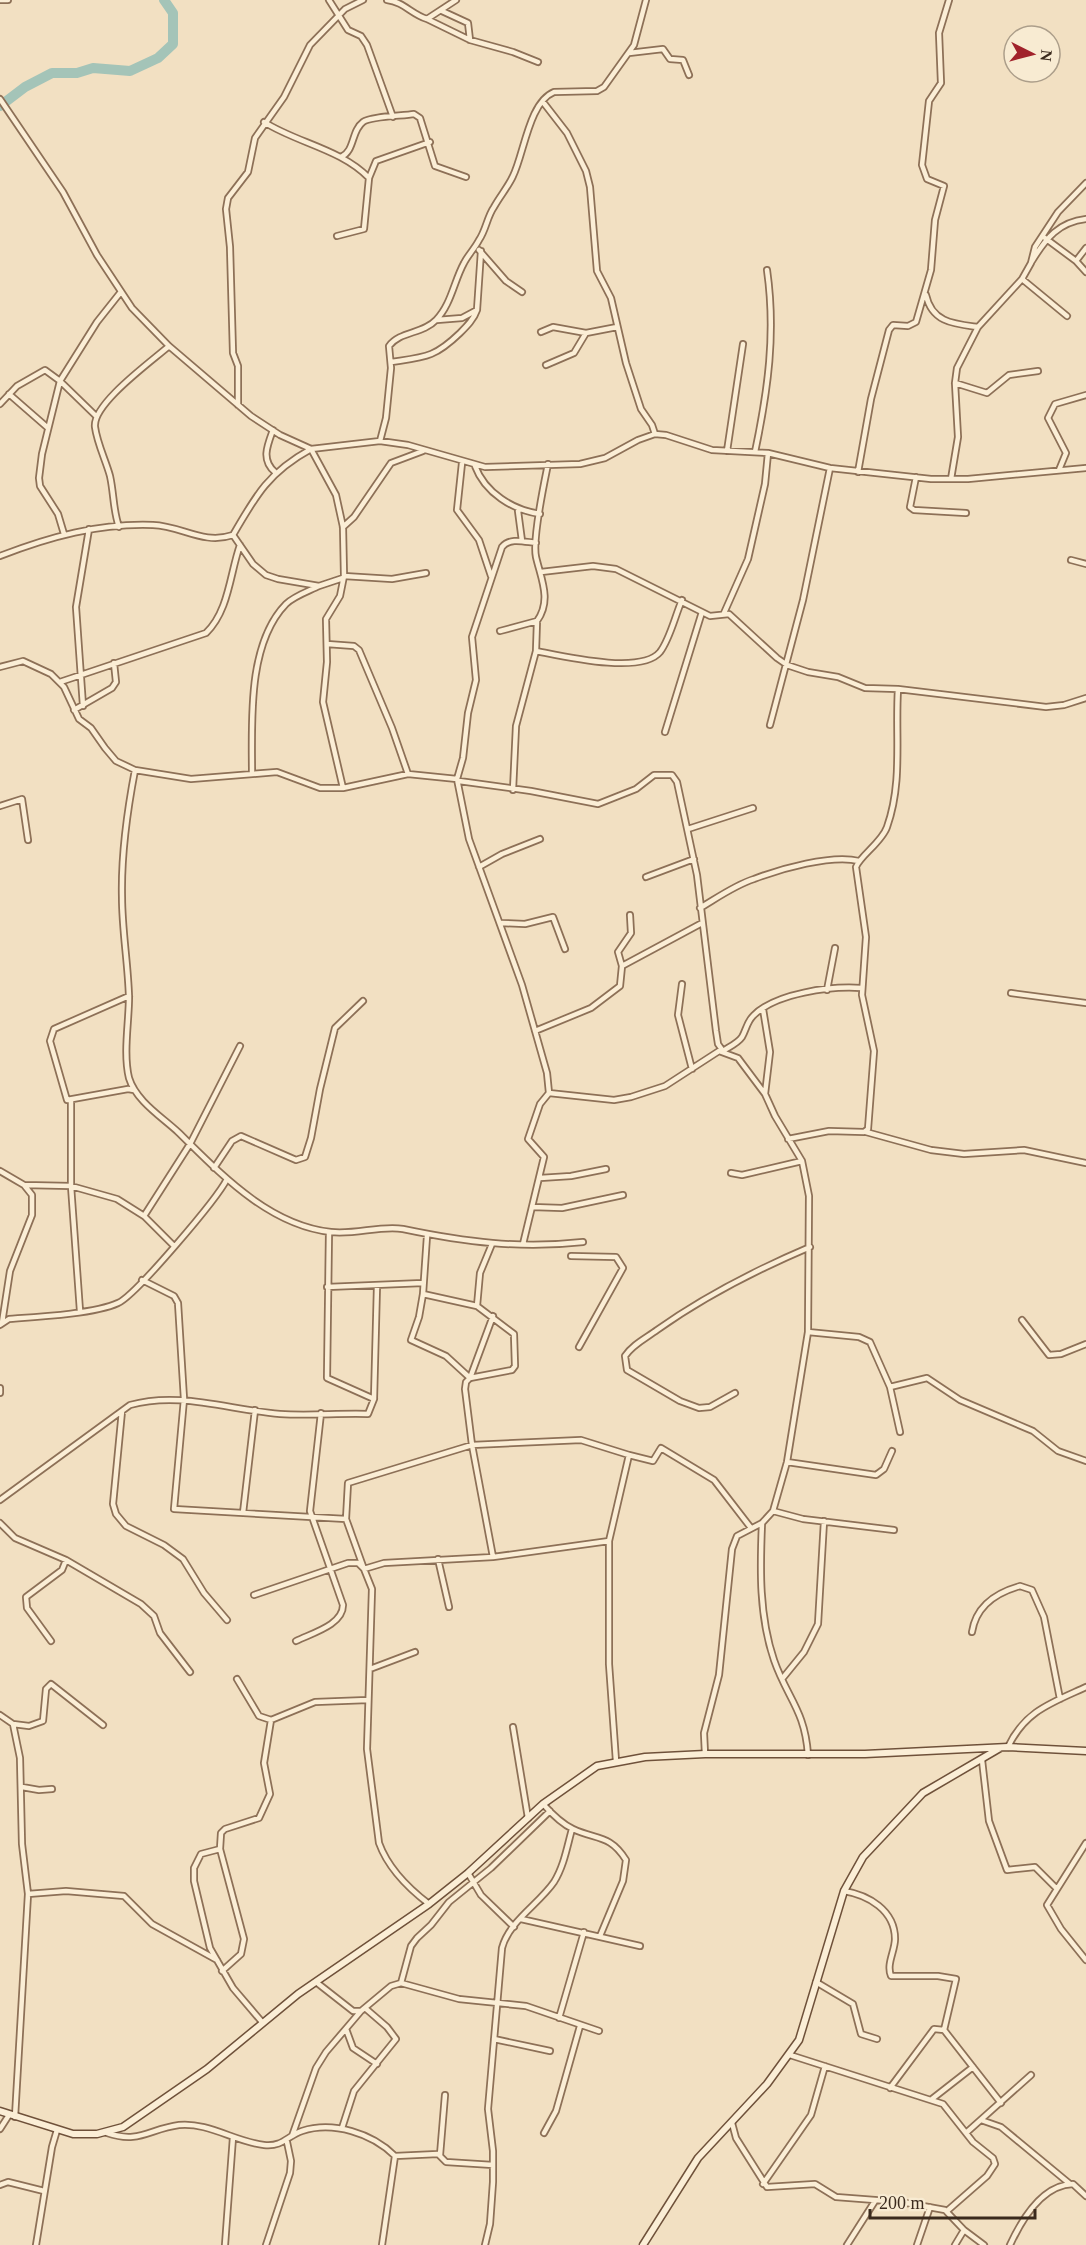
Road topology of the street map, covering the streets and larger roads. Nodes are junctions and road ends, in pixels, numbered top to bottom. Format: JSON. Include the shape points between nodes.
{"nodes":[{"id":1,"x":0,"y":0,"type":"edge"},
{"id":2,"x":8,"y":0,"type":"edge"},
{"id":3,"x":329,"y":0,"type":"edge"},
{"id":4,"x":363,"y":0,"type":"edge"},
{"id":5,"x":387,"y":0,"type":"edge"},
{"id":6,"x":456,"y":0,"type":"edge"},
{"id":7,"x":646,"y":0,"type":"edge"},
{"id":8,"x":949,"y":0,"type":"edge"},
{"id":9,"x":442,"y":10,"type":"junction"},
{"id":10,"x":339,"y":17,"type":"junction"},
{"id":11,"x":427,"y":19,"type":"junction"},
{"id":12,"x":470,"y":40,"type":"junction"},
{"id":13,"x":629,"y":53,"type":"junction"},
{"id":14,"x":538,"y":62,"type":"dead end"},
{"id":15,"x":689,"y":75,"type":"dead end"},
{"id":16,"x":0,"y":99,"type":"edge"},
{"id":17,"x":543,"y":102,"type":"junction"},
{"id":18,"x":393,"y":117,"type":"junction"},
{"id":19,"x":264,"y":122,"type":"junction"},
{"id":20,"x":430,"y":142,"type":"junction"},
{"id":21,"x":341,"y":157,"type":"junction"},
{"id":22,"x":466,"y":177,"type":"dead end"},
{"id":23,"x":369,"y":178,"type":"junction"},
{"id":24,"x":1086,"y":183,"type":"edge"},
{"id":25,"x":1086,"y":219,"type":"edge"},
{"id":26,"x":338,"y":236,"type":"dead end"},
{"id":27,"x":1045,"y":238,"type":"junction"},
{"id":28,"x":475,"y":247,"type":"junction"},
{"id":29,"x":1086,"y":248,"type":"edge"},
{"id":30,"x":481,"y":251,"type":"junction"},
{"id":31,"x":1076,"y":261,"type":"junction"},
{"id":32,"x":767,"y":270,"type":"dead end"},
{"id":33,"x":1086,"y":272,"type":"edge"},
{"id":34,"x":1022,"y":279,"type":"junction"},
{"id":35,"x":522,"y":292,"type":"dead end"},
{"id":36,"x":926,"y":292,"type":"junction"},
{"id":37,"x":120,"y":293,"type":"junction"},
{"id":38,"x":477,"y":310,"type":"junction"},
{"id":39,"x":921,"y":312,"type":"junction"},
{"id":40,"x":935,"y":313,"type":"junction"},
{"id":41,"x":1067,"y":316,"type":"dead end"},
{"id":42,"x":437,"y":320,"type":"junction"},
{"id":43,"x":617,"y":327,"type":"junction"},
{"id":44,"x":978,"y":327,"type":"junction"},
{"id":45,"x":541,"y":332,"type":"dead end"},
{"id":46,"x":586,"y":333,"type":"junction"},
{"id":47,"x":743,"y":344,"type":"dead end"},
{"id":48,"x":169,"y":346,"type":"junction"},
{"id":49,"x":391,"y":362,"type":"junction"},
{"id":50,"x":546,"y":365,"type":"dead end"},
{"id":51,"x":1038,"y":371,"type":"dead end"},
{"id":52,"x":60,"y":381,"type":"junction"},
{"id":53,"x":955,"y":383,"type":"junction"},
{"id":54,"x":9,"y":394,"type":"junction"},
{"id":55,"x":1086,"y":395,"type":"edge"},
{"id":56,"x":0,"y":404,"type":"edge"},
{"id":57,"x":238,"y":405,"type":"junction"},
{"id":58,"x":96,"y":416,"type":"junction"},
{"id":59,"x":48,"y":428,"type":"junction"},
{"id":60,"x":273,"y":430,"type":"junction"},
{"id":61,"x":655,"y":434,"type":"junction"},
{"id":62,"x":380,"y":441,"type":"junction"},
{"id":63,"x":311,"y":449,"type":"junction"},
{"id":64,"x":424,"y":450,"type":"junction"},
{"id":65,"x":727,"y":451,"type":"junction"},
{"id":66,"x":755,"y":452,"type":"junction"},
{"id":67,"x":768,"y":453,"type":"junction"},
{"id":68,"x":462,"y":463,"type":"junction"},
{"id":69,"x":548,"y":464,"type":"junction"},
{"id":70,"x":475,"y":466,"type":"junction"},
{"id":71,"x":830,"y":468,"type":"junction"},
{"id":72,"x":1086,"y":468,"type":"edge"},
{"id":73,"x":1059,"y":470,"type":"junction"},
{"id":74,"x":275,"y":472,"type":"junction"},
{"id":75,"x":858,"y":472,"type":"junction"},
{"id":76,"x":916,"y":477,"type":"junction"},
{"id":77,"x":951,"y":479,"type":"junction"},
{"id":78,"x":518,"y":511,"type":"junction"},
{"id":79,"x":966,"y":513,"type":"dead end"},
{"id":80,"x":540,"y":514,"type":"junction"},
{"id":81,"x":118,"y":527,"type":"junction"},
{"id":82,"x":343,"y":527,"type":"junction"},
{"id":83,"x":89,"y":529,"type":"junction"},
{"id":84,"x":64,"y":534,"type":"junction"},
{"id":85,"x":233,"y":536,"type":"junction"},
{"id":86,"x":522,"y":541,"type":"junction"},
{"id":87,"x":536,"y":543,"type":"junction"},
{"id":88,"x":240,"y":545,"type":"junction"},
{"id":89,"x":0,"y":556,"type":"edge"},
{"id":90,"x":1071,"y":560,"type":"dead end"},
{"id":91,"x":1086,"y":564,"type":"edge"},
{"id":92,"x":541,"y":572,"type":"junction"},
{"id":93,"x":426,"y":573,"type":"dead end"},
{"id":94,"x":492,"y":576,"type":"junction"},
{"id":95,"x":344,"y":577,"type":"junction"},
{"id":96,"x":319,"y":586,"type":"junction"},
{"id":97,"x":682,"y":600,"type":"junction"},
{"id":98,"x":702,"y":612,"type":"junction"},
{"id":99,"x":724,"y":613,"type":"junction"},
{"id":100,"x":537,"y":621,"type":"junction"},
{"id":101,"x":500,"y":632,"type":"dead end"},
{"id":102,"x":327,"y":644,"type":"junction"},
{"id":103,"x":536,"y":651,"type":"junction"},
{"id":104,"x":114,"y":663,"type":"junction"},
{"id":105,"x":787,"y":665,"type":"junction"},
{"id":106,"x":0,"y":667,"type":"edge"},
{"id":107,"x":82,"y":675,"type":"junction"},
{"id":108,"x":60,"y":682,"type":"junction"},
{"id":109,"x":898,"y":689,"type":"junction"},
{"id":110,"x":1086,"y":698,"type":"edge"},
{"id":111,"x":83,"y":706,"type":"junction"},
{"id":112,"x":74,"y":710,"type":"junction"},
{"id":113,"x":770,"y":725,"type":"dead end"},
{"id":114,"x":665,"y":732,"type":"dead end"},
{"id":115,"x":135,"y":770,"type":"junction"},
{"id":116,"x":252,"y":774,"type":"junction"},
{"id":117,"x":408,"y":774,"type":"junction"},
{"id":118,"x":458,"y":780,"type":"junction"},
{"id":119,"x":343,"y":788,"type":"junction"},
{"id":120,"x":513,"y":789,"type":"junction"},
{"id":121,"x":0,"y":806,"type":"edge"},
{"id":122,"x":753,"y":808,"type":"dead end"},
{"id":123,"x":688,"y":829,"type":"junction"},
{"id":124,"x":540,"y":839,"type":"dead end"},
{"id":125,"x":28,"y":840,"type":"dead end"},
{"id":126,"x":694,"y":859,"type":"junction"},
{"id":127,"x":859,"y":861,"type":"junction"},
{"id":128,"x":479,"y":867,"type":"junction"},
{"id":129,"x":646,"y":877,"type":"dead end"},
{"id":130,"x":700,"y":908,"type":"junction"},
{"id":131,"x":630,"y":915,"type":"dead end"},
{"id":132,"x":702,"y":922,"type":"junction"},
{"id":133,"x":501,"y":923,"type":"junction"},
{"id":134,"x":835,"y":948,"type":"dead end"},
{"id":135,"x":565,"y":949,"type":"dead end"},
{"id":136,"x":622,"y":966,"type":"junction"},
{"id":137,"x":682,"y":984,"type":"dead end"},
{"id":138,"x":861,"y":988,"type":"junction"},
{"id":139,"x":827,"y":990,"type":"junction"},
{"id":140,"x":1011,"y":993,"type":"dead end"},
{"id":141,"x":129,"y":996,"type":"junction"},
{"id":142,"x":363,"y":1001,"type":"dead end"},
{"id":143,"x":1086,"y":1003,"type":"edge"},
{"id":144,"x":763,"y":1009,"type":"junction"},
{"id":145,"x":535,"y":1031,"type":"junction"},
{"id":146,"x":240,"y":1046,"type":"dead end"},
{"id":147,"x":723,"y":1051,"type":"junction"},
{"id":148,"x":692,"y":1069,"type":"junction"},
{"id":149,"x":137,"y":1092,"type":"junction"},
{"id":150,"x":549,"y":1093,"type":"junction"},
{"id":151,"x":765,"y":1094,"type":"junction"},
{"id":152,"x":71,"y":1101,"type":"junction"},
{"id":153,"x":866,"y":1132,"type":"junction"},
{"id":154,"x":788,"y":1139,"type":"junction"},
{"id":155,"x":190,"y":1144,"type":"junction"},
{"id":156,"x":802,"y":1161,"type":"junction"},
{"id":157,"x":1086,"y":1163,"type":"edge"},
{"id":158,"x":214,"y":1168,"type":"junction"},
{"id":159,"x":606,"y":1169,"type":"dead end"},
{"id":160,"x":0,"y":1171,"type":"edge"},
{"id":161,"x":731,"y":1173,"type":"dead end"},
{"id":162,"x":540,"y":1178,"type":"junction"},
{"id":163,"x":227,"y":1179,"type":"junction"},
{"id":164,"x":24,"y":1185,"type":"junction"},
{"id":165,"x":71,"y":1186,"type":"junction"},
{"id":166,"x":623,"y":1195,"type":"dead end"},
{"id":167,"x":532,"y":1208,"type":"junction"},
{"id":168,"x":144,"y":1216,"type":"junction"},
{"id":169,"x":329,"y":1232,"type":"junction"},
{"id":170,"x":427,"y":1236,"type":"junction"},
{"id":171,"x":583,"y":1242,"type":"dead end"},
{"id":172,"x":492,"y":1244,"type":"junction"},
{"id":173,"x":523,"y":1244,"type":"junction"},
{"id":174,"x":174,"y":1246,"type":"junction"},
{"id":175,"x":810,"y":1247,"type":"junction"},
{"id":176,"x":571,"y":1257,"type":"dead end"},
{"id":177,"x":142,"y":1280,"type":"junction"},
{"id":178,"x":423,"y":1282,"type":"junction"},
{"id":179,"x":377,"y":1286,"type":"junction"},
{"id":180,"x":327,"y":1287,"type":"junction"},
{"id":181,"x":423,"y":1294,"type":"junction"},
{"id":182,"x":477,"y":1306,"type":"junction"},
{"id":183,"x":80,"y":1311,"type":"junction"},
{"id":184,"x":493,"y":1316,"type":"junction"},
{"id":185,"x":1022,"y":1320,"type":"dead end"},
{"id":186,"x":1,"y":1324,"type":"edge"},
{"id":187,"x":808,"y":1332,"type":"junction"},
{"id":188,"x":1086,"y":1344,"type":"edge"},
{"id":189,"x":579,"y":1347,"type":"dead end"},
{"id":190,"x":470,"y":1378,"type":"junction"},
{"id":191,"x":890,"y":1387,"type":"junction"},
{"id":192,"x":0,"y":1388,"type":"edge"},
{"id":193,"x":0,"y":1393,"type":"edge"},
{"id":194,"x":735,"y":1393,"type":"dead end"},
{"id":195,"x":184,"y":1399,"type":"junction"},
{"id":196,"x":374,"y":1399,"type":"junction"},
{"id":197,"x":255,"y":1410,"type":"junction"},
{"id":198,"x":122,"y":1411,"type":"junction"},
{"id":199,"x":321,"y":1413,"type":"junction"},
{"id":200,"x":900,"y":1432,"type":"dead end"},
{"id":201,"x":472,"y":1445,"type":"junction"},
{"id":202,"x":892,"y":1451,"type":"dead end"},
{"id":203,"x":628,"y":1455,"type":"junction"},
{"id":204,"x":1086,"y":1461,"type":"edge"},
{"id":205,"x":787,"y":1462,"type":"junction"},
{"id":206,"x":0,"y":1500,"type":"edge"},
{"id":207,"x":773,"y":1511,"type":"junction"},
{"id":208,"x":243,"y":1513,"type":"junction"},
{"id":209,"x":312,"y":1517,"type":"junction"},
{"id":210,"x":346,"y":1519,"type":"junction"},
{"id":211,"x":824,"y":1521,"type":"junction"},
{"id":212,"x":0,"y":1523,"type":"edge"},
{"id":213,"x":762,"y":1523,"type":"junction"},
{"id":214,"x":751,"y":1528,"type":"junction"},
{"id":215,"x":894,"y":1530,"type":"dead end"},
{"id":216,"x":609,"y":1541,"type":"junction"},
{"id":217,"x":493,"y":1557,"type":"junction"},
{"id":218,"x":438,"y":1559,"type":"junction"},
{"id":219,"x":66,"y":1560,"type":"junction"},
{"id":220,"x":330,"y":1569,"type":"junction"},
{"id":221,"x":364,"y":1569,"type":"junction"},
{"id":222,"x":254,"y":1595,"type":"dead end"},
{"id":223,"x":449,"y":1607,"type":"dead end"},
{"id":224,"x":1044,"y":1617,"type":"junction"},
{"id":225,"x":227,"y":1620,"type":"dead end"},
{"id":226,"x":1051,"y":1620,"type":"dead end"},
{"id":227,"x":972,"y":1632,"type":"dead end"},
{"id":228,"x":51,"y":1641,"type":"dead end"},
{"id":229,"x":296,"y":1641,"type":"dead end"},
{"id":230,"x":415,"y":1652,"type":"dead end"},
{"id":231,"x":370,"y":1669,"type":"junction"},
{"id":232,"x":190,"y":1672,"type":"dead end"},
{"id":233,"x":237,"y":1679,"type":"dead end"},
{"id":234,"x":782,"y":1679,"type":"junction"},
{"id":235,"x":1086,"y":1687,"type":"edge"},
{"id":236,"x":1060,"y":1699,"type":"junction"},
{"id":237,"x":368,"y":1700,"type":"junction"},
{"id":238,"x":0,"y":1715,"type":"edge"},
{"id":239,"x":271,"y":1720,"type":"junction"},
{"id":240,"x":13,"y":1724,"type":"junction"},
{"id":241,"x":103,"y":1725,"type":"dead end"},
{"id":242,"x":513,"y":1727,"type":"dead end"},
{"id":243,"x":1004,"y":1747,"type":"junction"},
{"id":244,"x":1086,"y":1751,"type":"edge"},
{"id":245,"x":705,"y":1754,"type":"junction"},
{"id":246,"x":808,"y":1755,"type":"junction"},
{"id":247,"x":982,"y":1760,"type":"junction"},
{"id":248,"x":616,"y":1761,"type":"junction"},
{"id":249,"x":22,"y":1787,"type":"junction"},
{"id":250,"x":52,"y":1789,"type":"dead end"},
{"id":251,"x":543,"y":1804,"type":"junction"},
{"id":252,"x":550,"y":1811,"type":"junction"},
{"id":253,"x":528,"y":1818,"type":"junction"},
{"id":254,"x":572,"y":1829,"type":"junction"},
{"id":255,"x":1086,"y":1843,"type":"edge"},
{"id":256,"x":220,"y":1850,"type":"junction"},
{"id":257,"x":468,"y":1873,"type":"junction"},
{"id":258,"x":472,"y":1882,"type":"junction"},
{"id":259,"x":1056,"y":1888,"type":"junction"},
{"id":260,"x":844,"y":1891,"type":"junction"},
{"id":261,"x":28,"y":1894,"type":"junction"},
{"id":262,"x":429,"y":1904,"type":"junction"},
{"id":263,"x":522,"y":1919,"type":"junction"},
{"id":264,"x":514,"y":1927,"type":"junction"},
{"id":265,"x":584,"y":1932,"type":"junction"},
{"id":266,"x":600,"y":1936,"type":"junction"},
{"id":267,"x":640,"y":1946,"type":"dead end"},
{"id":268,"x":217,"y":1960,"type":"junction"},
{"id":269,"x":1086,"y":1960,"type":"edge"},
{"id":270,"x":222,"y":1971,"type":"junction"},
{"id":271,"x":316,"y":1982,"type":"junction"},
{"id":272,"x":816,"y":1982,"type":"junction"},
{"id":273,"x":401,"y":1983,"type":"junction"},
{"id":274,"x":497,"y":2002,"type":"junction"},
{"id":275,"x":363,"y":2010,"type":"junction"},
{"id":276,"x":559,"y":2018,"type":"junction"},
{"id":277,"x":262,"y":2022,"type":"junction"},
{"id":278,"x":580,"y":2025,"type":"junction"},
{"id":279,"x":346,"y":2029,"type":"junction"},
{"id":280,"x":944,"y":2030,"type":"junction"},
{"id":281,"x":599,"y":2031,"type":"dead end"},
{"id":282,"x":494,"y":2039,"type":"junction"},
{"id":283,"x":878,"y":2039,"type":"dead end"},
{"id":284,"x":550,"y":2051,"type":"dead end"},
{"id":285,"x":790,"y":2055,"type":"junction"},
{"id":286,"x":377,"y":2064,"type":"junction"},
{"id":287,"x":825,"y":2066,"type":"junction"},
{"id":288,"x":973,"y":2067,"type":"junction"},
{"id":289,"x":1031,"y":2075,"type":"dead end"},
{"id":290,"x":890,"y":2088,"type":"junction"},
{"id":291,"x":445,"y":2095,"type":"dead end"},
{"id":292,"x":932,"y":2099,"type":"junction"},
{"id":293,"x":1001,"y":2103,"type":"junction"},
{"id":294,"x":0,"y":2111,"type":"edge"},
{"id":295,"x":12,"y":2116,"type":"junction"},
{"id":296,"x":981,"y":2120,"type":"junction"},
{"id":297,"x":732,"y":2123,"type":"junction"},
{"id":298,"x":342,"y":2128,"type":"junction"},
{"id":299,"x":0,"y":2129,"type":"edge"},
{"id":300,"x":57,"y":2130,"type":"junction"},
{"id":301,"x":107,"y":2133,"type":"junction"},
{"id":302,"x":544,"y":2133,"type":"dead end"},
{"id":303,"x":966,"y":2133,"type":"junction"},
{"id":304,"x":233,"y":2137,"type":"junction"},
{"id":305,"x":291,"y":2137,"type":"junction"},
{"id":306,"x":287,"y":2142,"type":"junction"},
{"id":307,"x":440,"y":2155,"type":"junction"},
{"id":308,"x":395,"y":2156,"type":"junction"},
{"id":309,"x":493,"y":2165,"type":"junction"},
{"id":310,"x":763,"y":2184,"type":"junction"},
{"id":311,"x":1070,"y":2184,"type":"junction"},
{"id":312,"x":0,"y":2185,"type":"edge"},
{"id":313,"x":44,"y":2191,"type":"junction"},
{"id":314,"x":1086,"y":2196,"type":"edge"},
{"id":315,"x":875,"y":2201,"type":"junction"},
{"id":316,"x":930,"y":2207,"type":"junction"},
{"id":317,"x":947,"y":2211,"type":"junction"},
{"id":318,"x":964,"y":2230,"type":"junction"},
{"id":319,"x":36,"y":2245,"type":"edge"},
{"id":320,"x":225,"y":2245,"type":"edge"},
{"id":321,"x":266,"y":2245,"type":"edge"},
{"id":322,"x":383,"y":2245,"type":"edge"},
{"id":323,"x":485,"y":2245,"type":"edge"},
{"id":324,"x":643,"y":2245,"type":"edge"},
{"id":325,"x":847,"y":2245,"type":"edge"},
{"id":326,"x":917,"y":2245,"type":"edge"},
{"id":327,"x":956,"y":2245,"type":"edge"},
{"id":328,"x":984,"y":2245,"type":"edge"},
{"id":329,"x":1010,"y":2245,"type":"edge"}],
"edges":[{"from":1,"to":2,"type":"street"},
{"from":3,"to":10,"type":"street"},
{"from":4,"to":10,"type":"street","via":[[345,9]]},
{"from":5,"to":11,"type":"street","via":[[405,5]]},
{"from":6,"to":9,"type":"street"},
{"from":7,"to":13,"type":"street","via":[[640,29]]},
{"from":8,"to":36,"type":"street","via":[[939,33],[942,78],[929,98],[922,165],[927,179],[944,186],[935,220]]},
{"from":9,"to":11,"type":"street"},
{"from":9,"to":12,"type":"street","via":[[468,23]]},
{"from":10,"to":18,"type":"street","via":[[367,45]]},
{"from":10,"to":19,"type":"street","via":[[310,45],[288,89]]},
{"from":11,"to":12,"type":"street"},
{"from":12,"to":14,"type":"street"},
{"from":13,"to":15,"type":"street","via":[[663,49],[670,59],[683,60]]},
{"from":13,"to":17,"type":"street","via":[[597,91],[554,92]]},
{"from":16,"to":37,"type":"street","via":[[63,192]]},
{"from":17,"to":28,"type":"street","via":[[529,129],[515,174]]},
{"from":17,"to":43,"type":"street","via":[[567,133],[586,171],[597,271],[609,292]]},
{"from":18,"to":20,"type":"street","via":[[418,115]]},
{"from":18,"to":21,"type":"street","via":[[361,123],[347,154]]},
{"from":19,"to":21,"type":"street"},
{"from":19,"to":57,"type":"street","via":[[255,138],[248,172],[228,198],[226,209]]},
{"from":20,"to":22,"type":"street","via":[[435,166]]},
{"from":20,"to":23,"type":"street","via":[[376,161]]},
{"from":21,"to":23,"type":"street"},
{"from":23,"to":26,"type":"street","via":[[364,230]]},
{"from":24,"to":27,"type":"street","via":[[1065,203]]},
{"from":25,"to":27,"type":"street","via":[[1068,222]]},
{"from":27,"to":31,"type":"street"},
{"from":27,"to":34,"type":"street","via":[[1035,247]]},
{"from":28,"to":30,"type":"street"},
{"from":28,"to":42,"type":"street"},
{"from":29,"to":31,"type":"street"},
{"from":30,"to":35,"type":"street","via":[[506,281]]},
{"from":30,"to":38,"type":"street"},
{"from":31,"to":33,"type":"street"},
{"from":32,"to":66,"type":"street","via":[[772,334]]},
{"from":34,"to":41,"type":"street"},
{"from":34,"to":44,"type":"street"},
{"from":36,"to":39,"type":"street"},
{"from":36,"to":40,"type":"street"},
{"from":37,"to":48,"type":"street"},
{"from":37,"to":52,"type":"street"},
{"from":38,"to":42,"type":"street","via":[[462,318]]},
{"from":38,"to":49,"type":"street","via":[[439,352]]},
{"from":39,"to":40,"type":"street"},
{"from":39,"to":75,"type":"street","via":[[912,325],[893,326],[889,330]]},
{"from":40,"to":44,"type":"street","via":[[950,324]]},
{"from":42,"to":49,"type":"street","via":[[393,341],[389,346]]},
{"from":43,"to":46,"type":"street"},
{"from":43,"to":61,"type":"street","via":[[641,409]]},
{"from":44,"to":53,"type":"street","via":[[957,368]]},
{"from":45,"to":46,"type":"street","via":[[553,327]]},
{"from":46,"to":50,"type":"street","via":[[574,353]]},
{"from":47,"to":65,"type":"street"},
{"from":48,"to":57,"type":"street"},
{"from":48,"to":58,"type":"street","via":[[114,394]]},
{"from":49,"to":62,"type":"street"},
{"from":51,"to":53,"type":"street","via":[[1009,375],[987,393]]},
{"from":52,"to":54,"type":"street","via":[[42,371]]},
{"from":52,"to":58,"type":"street"},
{"from":52,"to":59,"type":"street"},
{"from":53,"to":77,"type":"street","via":[[958,437]]},
{"from":54,"to":56,"type":"street"},
{"from":54,"to":59,"type":"street"},
{"from":55,"to":73,"type":"street","via":[[1055,404],[1048,418],[1066,453]]},
{"from":57,"to":60,"type":"street"},
{"from":58,"to":81,"type":"street","via":[[95,427],[113,488]]},
{"from":59,"to":84,"type":"street","via":[[40,486],[58,514]]},
{"from":60,"to":63,"type":"street"},
{"from":60,"to":74,"type":"street","via":[[266,463]]},
{"from":61,"to":65,"type":"street"},
{"from":61,"to":69,"type":"street","via":[[590,462]]},
{"from":62,"to":63,"type":"street"},
{"from":62,"to":64,"type":"street"},
{"from":63,"to":74,"type":"street"},
{"from":63,"to":82,"type":"street","via":[[336,495]]},
{"from":64,"to":68,"type":"street"},
{"from":64,"to":82,"type":"street","via":[[391,464]]},
{"from":65,"to":66,"type":"street"},
{"from":66,"to":67,"type":"street"},
{"from":67,"to":71,"type":"street"},
{"from":67,"to":99,"type":"street","via":[[750,552]]},
{"from":68,"to":70,"type":"street"},
{"from":68,"to":94,"type":"street","via":[[457,510],[479,540]]},
{"from":69,"to":70,"type":"street"},
{"from":69,"to":80,"type":"street"},
{"from":70,"to":78,"type":"street","via":[[483,482]]},
{"from":71,"to":75,"type":"street"},
{"from":71,"to":105,"type":"street"},
{"from":72,"to":73,"type":"street"},
{"from":73,"to":77,"type":"street"},
{"from":74,"to":85,"type":"street"},
{"from":75,"to":76,"type":"street"},
{"from":76,"to":77,"type":"street"},
{"from":76,"to":79,"type":"street","via":[[910,507],[914,510]]},
{"from":78,"to":80,"type":"street"},
{"from":78,"to":86,"type":"street"},
{"from":80,"to":87,"type":"street"},
{"from":81,"to":83,"type":"street"},
{"from":81,"to":85,"type":"street","via":[[154,525],[219,540]]},
{"from":82,"to":95,"type":"street"},
{"from":83,"to":84,"type":"street"},
{"from":83,"to":107,"type":"street","via":[[76,607]]},
{"from":84,"to":89,"type":"street"},
{"from":85,"to":88,"type":"street"},
{"from":86,"to":87,"type":"street"},
{"from":86,"to":94,"type":"street","via":[[504,543]]},
{"from":87,"to":92,"type":"street"},
{"from":88,"to":96,"type":"street","via":[[266,575]]},
{"from":88,"to":104,"type":"street","via":[[224,605],[206,633]]},
{"from":90,"to":91,"type":"street"},
{"from":92,"to":97,"type":"street","via":[[593,566],[616,569]]},
{"from":92,"to":100,"type":"street","via":[[544,603]]},
{"from":93,"to":95,"type":"street","via":[[392,579]]},
{"from":94,"to":118,"type":"street","via":[[472,637],[476,680]]},
{"from":95,"to":96,"type":"street"},
{"from":95,"to":102,"type":"street","via":[[340,596],[326,619]]},
{"from":96,"to":116,"type":"street","via":[[288,602],[267,631],[253,700]]},
{"from":97,"to":98,"type":"street"},
{"from":97,"to":103,"type":"street","via":[[662,649],[644,662],[596,661]]},
{"from":98,"to":99,"type":"street","via":[[710,616]]},
{"from":98,"to":114,"type":"street"},
{"from":99,"to":105,"type":"street"},
{"from":100,"to":101,"type":"street"},
{"from":100,"to":103,"type":"street"},
{"from":102,"to":117,"type":"street","via":[[354,646],[358,650]]},
{"from":102,"to":119,"type":"street","via":[[323,702]]},
{"from":103,"to":120,"type":"street","via":[[516,726]]},
{"from":104,"to":107,"type":"street"},
{"from":104,"to":111,"type":"street","via":[[114,685]]},
{"from":105,"to":109,"type":"street","via":[[865,688]]},
{"from":105,"to":113,"type":"street"},
{"from":106,"to":108,"type":"street","via":[[23,661]]},
{"from":107,"to":108,"type":"street"},
{"from":107,"to":111,"type":"street"},
{"from":108,"to":112,"type":"street"},
{"from":109,"to":110,"type":"street","via":[[1046,708]]},
{"from":109,"to":127,"type":"street","via":[[895,802],[887,829]]},
{"from":111,"to":112,"type":"street"},
{"from":112,"to":115,"type":"street","via":[[116,761]]},
{"from":115,"to":116,"type":"street","via":[[190,779]]},
{"from":115,"to":141,"type":"street","via":[[122,896]]},
{"from":116,"to":119,"type":"street","via":[[277,772],[320,788]]},
{"from":117,"to":118,"type":"street"},
{"from":117,"to":119,"type":"street"},
{"from":118,"to":120,"type":"street"},
{"from":118,"to":128,"type":"street","via":[[469,839]]},
{"from":120,"to":123,"type":"street","via":[[598,804],[636,789],[654,775],[669,774],[677,782]]},
{"from":121,"to":125,"type":"street","via":[[22,799]]},
{"from":122,"to":123,"type":"street"},
{"from":123,"to":126,"type":"street"},
{"from":124,"to":128,"type":"street"},
{"from":126,"to":129,"type":"street"},
{"from":126,"to":130,"type":"street"},
{"from":127,"to":130,"type":"street","via":[[830,860],[753,879]]},
{"from":127,"to":138,"type":"street","via":[[856,867],[866,937]]},
{"from":128,"to":133,"type":"street"},
{"from":130,"to":132,"type":"street"},
{"from":131,"to":136,"type":"street","via":[[631,933],[618,952]]},
{"from":132,"to":136,"type":"street"},
{"from":132,"to":147,"type":"street","via":[[716,1031]]},
{"from":133,"to":135,"type":"street","via":[[525,924],[553,917]]},
{"from":133,"to":145,"type":"street"},
{"from":134,"to":139,"type":"street"},
{"from":136,"to":145,"type":"street","via":[[622,983],[614,991],[591,1008]]},
{"from":137,"to":148,"type":"street","via":[[678,1016]]},
{"from":138,"to":139,"type":"street"},
{"from":138,"to":153,"type":"street","via":[[875,1064]]},
{"from":139,"to":144,"type":"street","via":[[799,994]]},
{"from":140,"to":143,"type":"street"},
{"from":141,"to":149,"type":"street","via":[[129,1078]]},
{"from":141,"to":152,"type":"street","via":[[54,1029],[51,1035],[65,1096]]},
{"from":142,"to":158,"type":"street","via":[[335,1028],[305,1157],[296,1160],[241,1136],[232,1141]]},
{"from":144,"to":147,"type":"street","via":[[753,1016],[737,1042]]},
{"from":144,"to":151,"type":"street","via":[[770,1052]]},
{"from":145,"to":150,"type":"street"},
{"from":146,"to":155,"type":"street"},
{"from":147,"to":148,"type":"street","via":[[713,1053]]},
{"from":147,"to":151,"type":"street","via":[[738,1058]]},
{"from":148,"to":150,"type":"street","via":[[665,1086],[615,1100]]},
{"from":149,"to":152,"type":"street","via":[[128,1089]]},
{"from":149,"to":155,"type":"street"},
{"from":150,"to":162,"type":"street","via":[[540,1104],[528,1139],[543,1156]]},
{"from":151,"to":154,"type":"street"},
{"from":152,"to":165,"type":"street"},
{"from":153,"to":154,"type":"street","via":[[829,1131]]},
{"from":153,"to":157,"type":"street","via":[[931,1150],[964,1154],[1024,1150]]},
{"from":154,"to":156,"type":"street"},
{"from":155,"to":158,"type":"street"},
{"from":155,"to":168,"type":"street"},
{"from":156,"to":161,"type":"street","via":[[742,1175]]},
{"from":156,"to":175,"type":"street","via":[[808,1185]]},
{"from":158,"to":163,"type":"street"},
{"from":159,"to":162,"type":"street"},
{"from":160,"to":164,"type":"street"},
{"from":162,"to":167,"type":"street"},
{"from":163,"to":169,"type":"street","via":[[246,1197]]},
{"from":163,"to":174,"type":"street","via":[[212,1204]]},
{"from":164,"to":165,"type":"street"},
{"from":164,"to":186,"type":"street","via":[[32,1196],[32,1215],[10,1271]]},
{"from":165,"to":168,"type":"street","via":[[117,1199]]},
{"from":165,"to":183,"type":"street"},
{"from":166,"to":167,"type":"street","via":[[562,1208]]},
{"from":167,"to":173,"type":"street"},
{"from":168,"to":174,"type":"street"},
{"from":169,"to":170,"type":"street","via":[[393,1228]]},
{"from":169,"to":180,"type":"street"},
{"from":170,"to":172,"type":"street"},
{"from":170,"to":178,"type":"street"},
{"from":171,"to":173,"type":"street","via":[[541,1247]]},
{"from":172,"to":173,"type":"street"},
{"from":172,"to":182,"type":"street","via":[[480,1273]]},
{"from":174,"to":177,"type":"street"},
{"from":175,"to":187,"type":"street"},
{"from":175,"to":194,"type":"street","via":[[712,1294],[625,1356],[627,1370],[691,1406],[710,1407]]},
{"from":176,"to":189,"type":"street","via":[[616,1257],[623,1268]]},
{"from":177,"to":183,"type":"street","via":[[121,1302]]},
{"from":177,"to":195,"type":"street","via":[[174,1296],[178,1303]]},
{"from":178,"to":179,"type":"street"},
{"from":178,"to":181,"type":"street"},
{"from":179,"to":180,"type":"street"},
{"from":179,"to":196,"type":"street"},
{"from":180,"to":196,"type":"street","via":[[327,1378]]},
{"from":181,"to":182,"type":"street"},
{"from":181,"to":190,"type":"street","via":[[411,1340],[446,1356]]},
{"from":182,"to":184,"type":"street"},
{"from":183,"to":186,"type":"street","via":[[9,1319]]},
{"from":184,"to":190,"type":"street"},
{"from":184,"to":190,"type":"street","via":[[514,1334],[514,1368]]},
{"from":185,"to":188,"type":"street","via":[[1045,1353],[1061,1354]]},
{"from":187,"to":191,"type":"street","via":[[865,1338]]},
{"from":187,"to":205,"type":"street"},
{"from":190,"to":201,"type":"street","via":[[465,1389]]},
{"from":191,"to":200,"type":"street"},
{"from":191,"to":204,"type":"street","via":[[927,1378],[960,1400],[1033,1431],[1058,1451]]},
{"from":192,"to":193,"type":"street"},
{"from":195,"to":197,"type":"street"},
{"from":195,"to":198,"type":"street","via":[[146,1400],[130,1404]]},
{"from":195,"to":208,"type":"street","via":[[174,1509]]},
{"from":196,"to":199,"type":"street","via":[[368,1414]]},
{"from":197,"to":199,"type":"street"},
{"from":197,"to":208,"type":"street"},
{"from":198,"to":206,"type":"street"},
{"from":198,"to":225,"type":"street","via":[[113,1504],[116,1514],[126,1526],[176,1551]]},
{"from":199,"to":209,"type":"street","via":[[310,1503]]},
{"from":201,"to":203,"type":"street","via":[[581,1440]]},
{"from":201,"to":210,"type":"street","via":[[348,1483]]},
{"from":201,"to":217,"type":"street"},
{"from":202,"to":205,"type":"street","via":[[876,1476]]},
{"from":203,"to":214,"type":"street","via":[[653,1461],[661,1448],[675,1455],[714,1480]]},
{"from":203,"to":216,"type":"street"},
{"from":205,"to":207,"type":"street"},
{"from":207,"to":211,"type":"street","via":[[803,1520]]},
{"from":207,"to":213,"type":"street"},
{"from":208,"to":209,"type":"street"},
{"from":209,"to":210,"type":"street"},
{"from":209,"to":220,"type":"street"},
{"from":210,"to":221,"type":"street"},
{"from":211,"to":215,"type":"street"},
{"from":211,"to":234,"type":"street","via":[[818,1624],[804,1652]]},
{"from":212,"to":219,"type":"street","via":[[15,1538]]},
{"from":213,"to":214,"type":"street"},
{"from":213,"to":234,"type":"street","via":[[765,1628]]},
{"from":214,"to":245,"type":"street","via":[[737,1536],[732,1549],[719,1675],[704,1733]]},
{"from":216,"to":217,"type":"street"},
{"from":216,"to":248,"type":"street","via":[[609,1665]]},
{"from":217,"to":218,"type":"street"},
{"from":218,"to":221,"type":"street","via":[[384,1563]]},
{"from":218,"to":223,"type":"street"},
{"from":219,"to":228,"type":"street","via":[[62,1570],[26,1597],[27,1608]]},
{"from":219,"to":232,"type":"street","via":[[141,1604],[154,1616],[160,1633]]},
{"from":220,"to":221,"type":"street","via":[[355,1562]]},
{"from":220,"to":222,"type":"street"},
{"from":220,"to":229,"type":"street","via":[[343,1613],[338,1620]]},
{"from":221,"to":231,"type":"street","via":[[372,1583]]},
{"from":224,"to":226,"type":"street"},
{"from":224,"to":227,"type":"street","via":[[1035,1595],[1020,1586],[987,1600]]},
{"from":224,"to":236,"type":"street"},
{"from":230,"to":231,"type":"street"},
{"from":231,"to":237,"type":"street"},
{"from":233,"to":239,"type":"street","via":[[259,1716]]},
{"from":234,"to":246,"type":"street","via":[[803,1719]]},
{"from":235,"to":236,"type":"street"},
{"from":236,"to":243,"type":"street","via":[[1021,1724]]},
{"from":237,"to":239,"type":"street","via":[[315,1702]]},
{"from":237,"to":262,"type":"street","via":[[368,1749],[379,1843],[393,1870]]},
{"from":238,"to":240,"type":"street"},
{"from":239,"to":256,"type":"street","via":[[264,1763],[269,1798],[259,1818],[222,1831]]},
{"from":240,"to":241,"type":"street","via":[[29,1726],[44,1721],[46,1689],[51,1684]]},
{"from":240,"to":249,"type":"street"},
{"from":242,"to":253,"type":"street"},
{"from":243,"to":244,"type":"street"},
{"from":243,"to":246,"type":"street"},
{"from":243,"to":247,"type":"street"},
{"from":245,"to":246,"type":"street"},
{"from":245,"to":248,"type":"street"},
{"from":247,"to":259,"type":"street","via":[[990,1821],[1007,1870],[1035,1867]]},
{"from":247,"to":260,"type":"street","via":[[922,1792],[863,1857]]},
{"from":248,"to":251,"type":"street","via":[[588,1770]]},
{"from":249,"to":250,"type":"street"},
{"from":249,"to":261,"type":"street","via":[[22,1844]]},
{"from":251,"to":252,"type":"street"},
{"from":251,"to":253,"type":"street"},
{"from":252,"to":254,"type":"street"},
{"from":252,"to":258,"type":"street"},
{"from":253,"to":257,"type":"street"},
{"from":254,"to":263,"type":"street","via":[[553,1884]]},
{"from":254,"to":266,"type":"street","via":[[604,1838],[626,1860],[623,1881]]},
{"from":255,"to":259,"type":"street"},
{"from":256,"to":268,"type":"street","via":[[201,1854],[193,1875],[210,1948]]},
{"from":256,"to":270,"type":"street","via":[[244,1938],[241,1954]]},
{"from":257,"to":258,"type":"street"},
{"from":257,"to":262,"type":"street"},
{"from":258,"to":264,"type":"street"},
{"from":258,"to":273,"type":"street","via":[[443,1908],[411,1946]]},
{"from":259,"to":269,"type":"street","via":[[1048,1907]]},
{"from":260,"to":272,"type":"street"},
{"from":260,"to":280,"type":"street","via":[[865,1895],[884,1912],[895,1937],[891,1976],[956,1979]]},
{"from":261,"to":268,"type":"street","via":[[66,1891],[124,1896],[152,1924]]},
{"from":261,"to":295,"type":"street"},
{"from":262,"to":271,"type":"street"},
{"from":263,"to":264,"type":"street"},
{"from":263,"to":265,"type":"street"},
{"from":264,"to":274,"type":"street","via":[[502,1948]]},
{"from":265,"to":266,"type":"street"},
{"from":265,"to":276,"type":"street"},
{"from":266,"to":267,"type":"street"},
{"from":268,"to":270,"type":"street"},
{"from":270,"to":277,"type":"street"},
{"from":271,"to":275,"type":"street","via":[[348,2009]]},
{"from":271,"to":277,"type":"street"},
{"from":272,"to":283,"type":"street","via":[[849,2000],[856,2009],[861,2034]]},
{"from":272,"to":285,"type":"street","via":[[799,2040]]},
{"from":273,"to":274,"type":"street","via":[[459,1999]]},
{"from":273,"to":275,"type":"street","via":[[391,1986]]},
{"from":274,"to":276,"type":"street","via":[[526,2006]]},
{"from":274,"to":282,"type":"street"},
{"from":275,"to":279,"type":"street"},
{"from":275,"to":286,"type":"street","via":[[396,2036]]},
{"from":276,"to":278,"type":"street"},
{"from":277,"to":301,"type":"street","via":[[207,2069],[123,2127]]},
{"from":278,"to":281,"type":"street"},
{"from":278,"to":302,"type":"street","via":[[556,2111]]},
{"from":279,"to":286,"type":"street","via":[[353,2048]]},
{"from":279,"to":305,"type":"street","via":[[316,2068]]},
{"from":280,"to":288,"type":"street"},
{"from":280,"to":290,"type":"street","via":[[934,2029]]},
{"from":282,"to":284,"type":"street"},
{"from":282,"to":309,"type":"street","via":[[488,2109]]},
{"from":285,"to":287,"type":"street"},
{"from":285,"to":297,"type":"street"},
{"from":286,"to":298,"type":"street","via":[[354,2091]]},
{"from":287,"to":290,"type":"street"},
{"from":287,"to":310,"type":"street","via":[[813,2112]]},
{"from":288,"to":292,"type":"street"},
{"from":288,"to":293,"type":"street"},
{"from":289,"to":293,"type":"street"},
{"from":290,"to":292,"type":"street"},
{"from":291,"to":307,"type":"street"},
{"from":292,"to":303,"type":"street","via":[[947,2107]]},
{"from":293,"to":296,"type":"street"},
{"from":294,"to":295,"type":"street"},
{"from":295,"to":299,"type":"street"},
{"from":295,"to":300,"type":"street"},
{"from":296,"to":303,"type":"street"},
{"from":296,"to":311,"type":"street","via":[[1001,2127]]},
{"from":297,"to":310,"type":"street","via":[[736,2138]]},
{"from":297,"to":324,"type":"street","via":[[698,2158]]},
{"from":298,"to":305,"type":"street","via":[[313,2128]]},
{"from":298,"to":308,"type":"street","via":[[381,2144]]},
{"from":300,"to":301,"type":"street","via":[[84,2135]]},
{"from":300,"to":313,"type":"street"},
{"from":301,"to":304,"type":"street","via":[[130,2138],[178,2125]]},
{"from":303,"to":317,"type":"street","via":[[993,2158],[994,2168]]},
{"from":304,"to":306,"type":"street","via":[[265,2145]]},
{"from":304,"to":320,"type":"street"},
{"from":305,"to":306,"type":"street"},
{"from":306,"to":321,"type":"street","via":[[290,2172]]},
{"from":307,"to":308,"type":"street"},
{"from":307,"to":309,"type":"street","via":[[446,2162]]},
{"from":308,"to":322,"type":"street"},
{"from":309,"to":323,"type":"street"},
{"from":310,"to":315,"type":"street","via":[[768,2188],[815,2184],[836,2197]]},
{"from":311,"to":314,"type":"street"},
{"from":311,"to":329,"type":"street","via":[[1053,2191],[1029,2211]]},
{"from":312,"to":313,"type":"street","via":[[8,2182]]},
{"from":313,"to":319,"type":"street"},
{"from":315,"to":316,"type":"street"},
{"from":315,"to":325,"type":"street"},
{"from":316,"to":317,"type":"street"},
{"from":316,"to":326,"type":"street"},
{"from":317,"to":318,"type":"street"},
{"from":318,"to":327,"type":"street"},
{"from":318,"to":328,"type":"street"}]}
